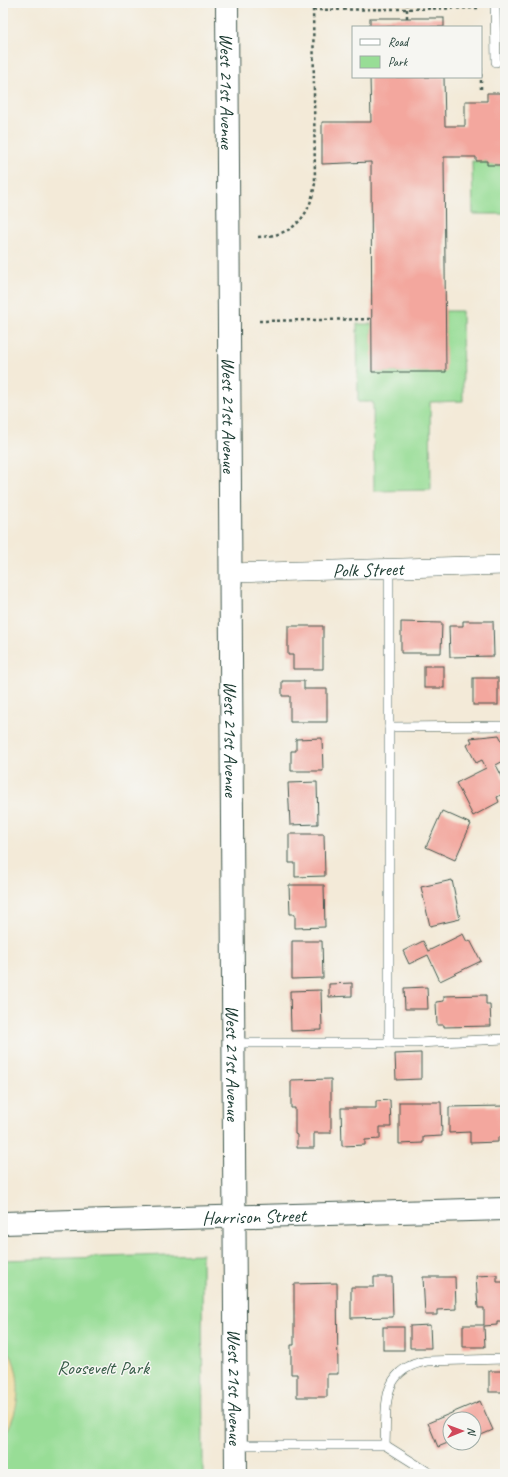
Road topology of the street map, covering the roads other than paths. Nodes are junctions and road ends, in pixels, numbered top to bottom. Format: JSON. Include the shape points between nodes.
{"nodes":[{"id":1,"x":227,"y":3,"type":"edge"},
{"id":2,"x":495,"y":3,"type":"edge"},
{"id":3,"x":496,"y":62,"type":"dead end"},
{"id":4,"x":505,"y":565,"type":"edge"},
{"id":5,"x":389,"y":568,"type":"junction"},
{"id":6,"x":231,"y":573,"type":"junction"},
{"id":7,"x":505,"y":726,"type":"edge"},
{"id":8,"x":389,"y":727,"type":"junction"},
{"id":9,"x":505,"y":1039,"type":"edge"},
{"id":10,"x":234,"y":1043,"type":"junction"},
{"id":11,"x":389,"y":1043,"type":"junction"},
{"id":12,"x":505,"y":1209,"type":"edge"},
{"id":13,"x":234,"y":1216,"type":"junction"},
{"id":14,"x":3,"y":1223,"type":"edge"},
{"id":15,"x":505,"y":1359,"type":"edge"},
{"id":16,"x":236,"y":1445,"type":"junction"},
{"id":17,"x":385,"y":1445,"type":"junction"},
{"id":18,"x":236,"y":1474,"type":"edge"},
{"id":19,"x":431,"y":1474,"type":"edge"}],
"edges":[{"from":1,"to":6,"type":"street","name":"West 21st Avenue"},
{"from":2,"to":3,"type":"lane"},
{"from":4,"to":5,"type":"street","name":"Polk Street"},
{"from":5,"to":6,"type":"street","name":"Polk Street"},
{"from":5,"to":8,"type":"lane"},
{"from":6,"to":10,"type":"street","name":"West 21st Avenue"},
{"from":7,"to":8,"type":"lane"},
{"from":8,"to":11,"type":"lane"},
{"from":9,"to":11,"type":"lane"},
{"from":10,"to":11,"type":"lane"},
{"from":10,"to":13,"type":"street","name":"West 21st Avenue"},
{"from":12,"to":13,"type":"street","name":"Harrison Street"},
{"from":13,"to":14,"type":"street","name":"Harrison Street"},
{"from":13,"to":16,"type":"street","name":"West 21st Avenue"},
{"from":15,"to":17,"type":"lane","via":[[427,1361],[406,1367],[398,1374],[388,1392]]},
{"from":16,"to":17,"type":"lane"},
{"from":16,"to":18,"type":"street","name":"West 21st Avenue"},
{"from":17,"to":19,"type":"lane"}]}
